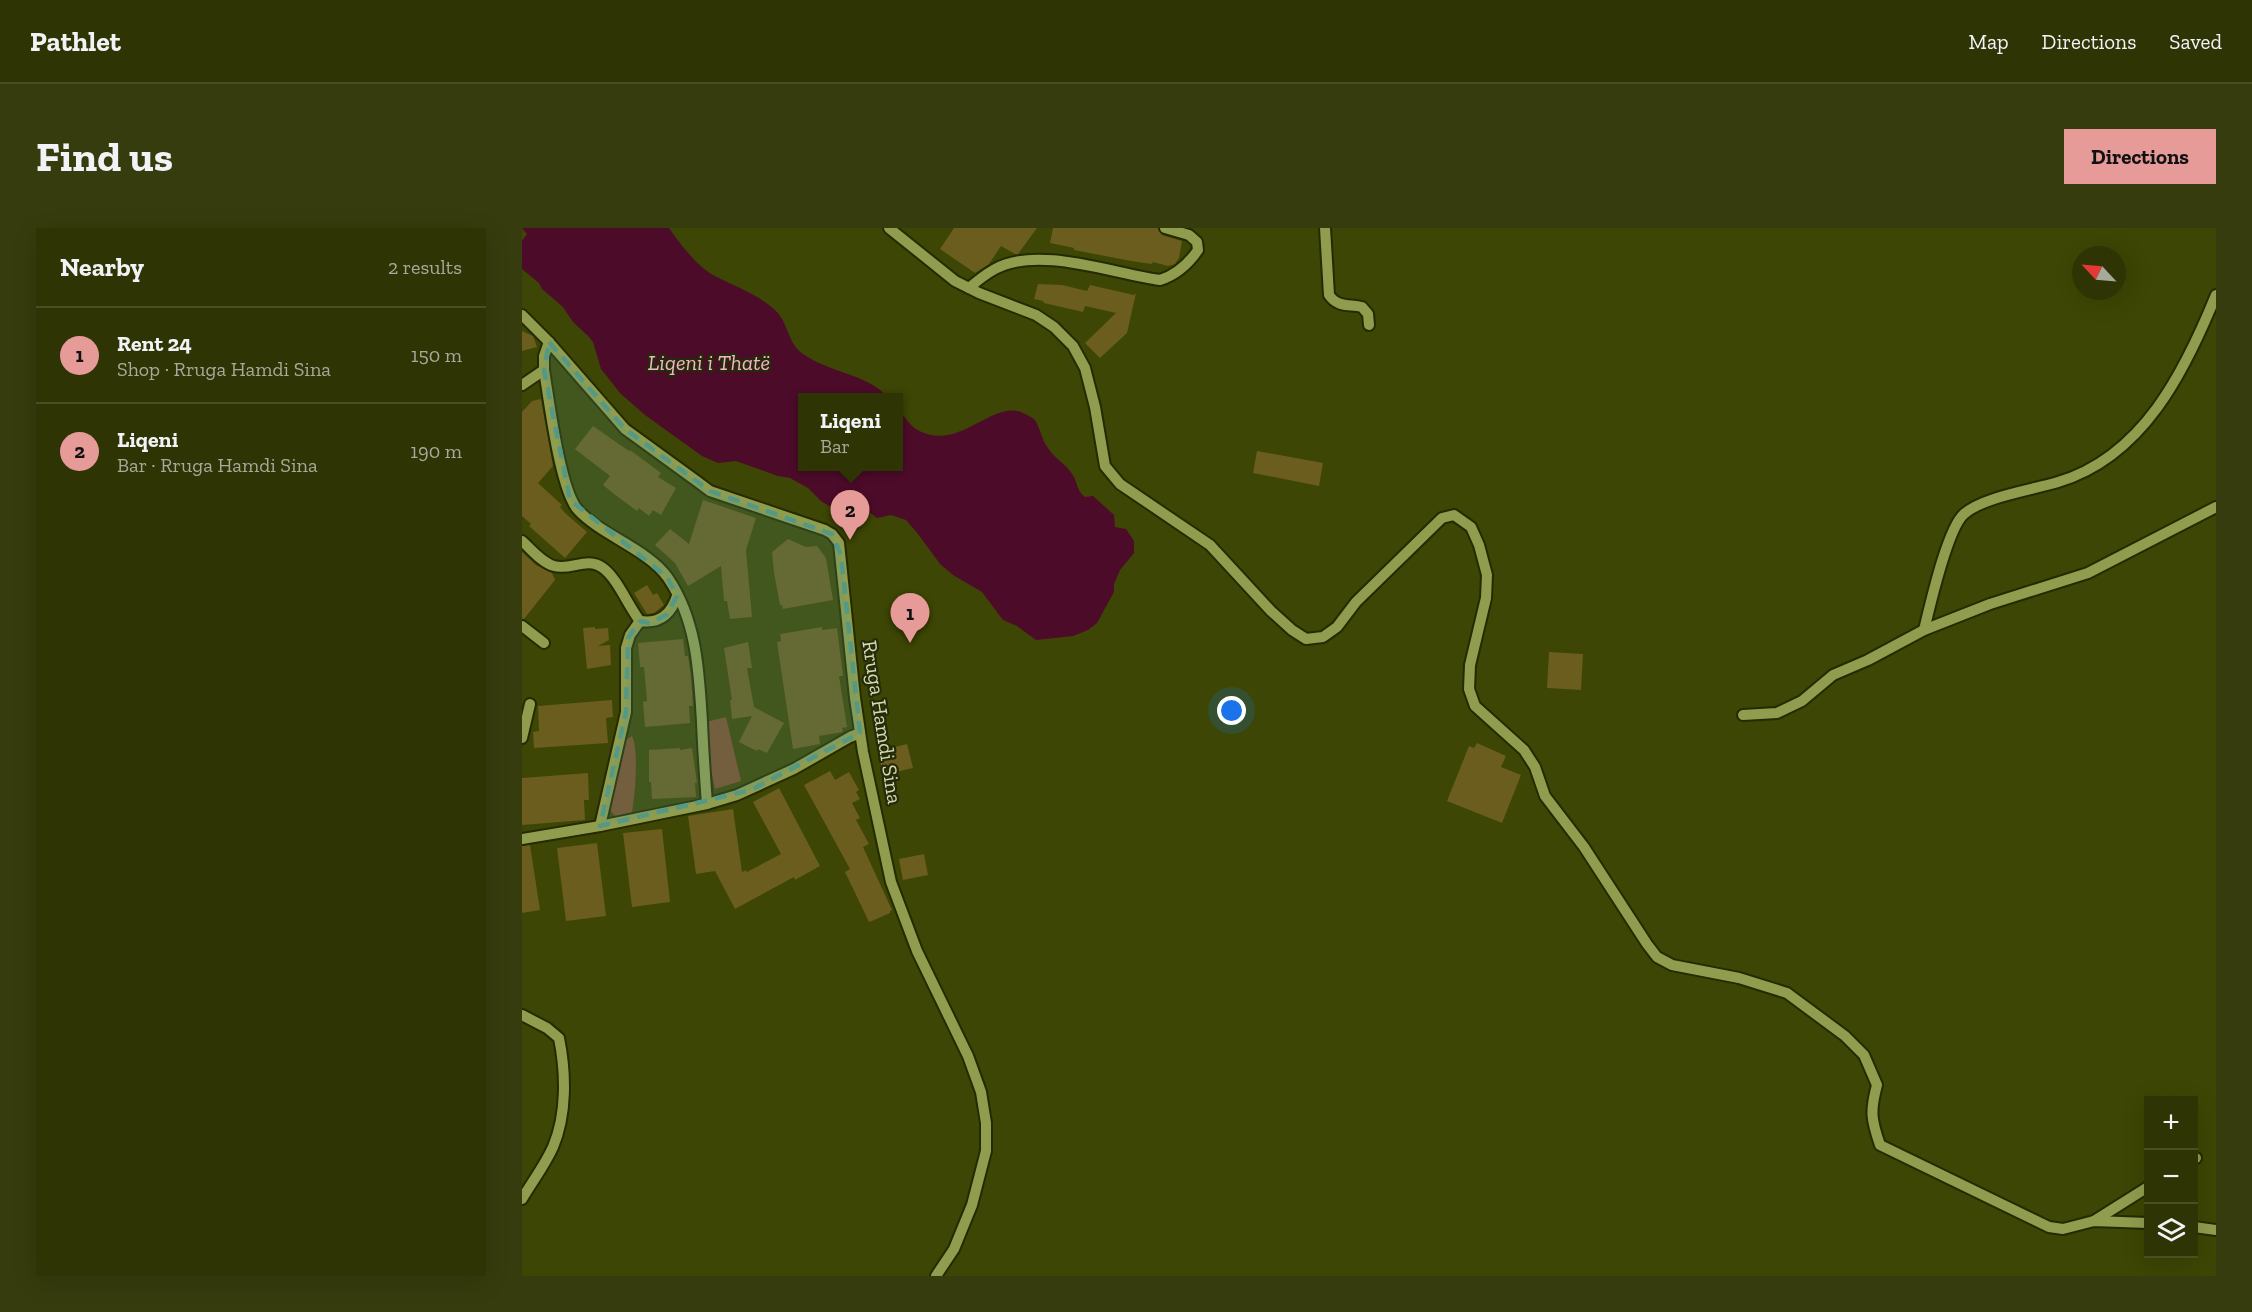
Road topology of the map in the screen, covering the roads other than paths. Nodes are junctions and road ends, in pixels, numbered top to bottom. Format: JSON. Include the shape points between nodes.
{"nodes":[{"id":1,"x":889,"y":228,"type":"edge"},
{"id":2,"x":1165,"y":228,"type":"edge"},
{"id":3,"x":1325,"y":228,"type":"edge"},
{"id":4,"x":969,"y":288,"type":"junction"},
{"id":5,"x":2216,"y":295,"type":"edge"},
{"id":6,"x":522,"y":315,"type":"edge"},
{"id":7,"x":1369,"y":325,"type":"dead end"},
{"id":8,"x":549,"y":342,"type":"junction"},
{"id":9,"x":544,"y":370,"type":"junction"},
{"id":10,"x":522,"y":385,"type":"edge"},
{"id":11,"x":2216,"y":507,"type":"edge"},
{"id":12,"x":522,"y":541,"type":"edge"},
{"id":13,"x":677,"y":596,"type":"junction"},
{"id":14,"x":640,"y":621,"type":"junction"},
{"id":15,"x":522,"y":626,"type":"edge"},
{"id":16,"x":1924,"y":630,"type":"junction"},
{"id":17,"x":544,"y":643,"type":"dead end"},
{"id":18,"x":530,"y":704,"type":"dead end"},
{"id":19,"x":1743,"y":715,"type":"dead end"},
{"id":20,"x":860,"y":733,"type":"junction"},
{"id":21,"x":522,"y":738,"type":"edge"},
{"id":22,"x":707,"y":804,"type":"junction"},
{"id":23,"x":600,"y":826,"type":"junction"},
{"id":24,"x":522,"y":839,"type":"edge"},
{"id":25,"x":522,"y":1015,"type":"edge"},
{"id":26,"x":2144,"y":1190,"type":"edge"},
{"id":27,"x":522,"y":1199,"type":"edge"},
{"id":28,"x":2094,"y":1221,"type":"junction"},
{"id":29,"x":2144,"y":1223,"type":"edge"},
{"id":30,"x":2198,"y":1228,"type":"edge"},
{"id":31,"x":2216,"y":1230,"type":"edge"},
{"id":32,"x":936,"y":1276,"type":"edge"}],
"edges":[{"from":1,"to":4,"type":"street"},
{"from":2,"to":4,"type":"street","via":[[1189,235],[1197,242],[1198,250],[1179,270],[1160,280],[1034,260],[996,268]]},
{"from":3,"to":7,"type":"street","via":[[1329,295],[1340,305],[1362,307],[1368,314]]},
{"from":4,"to":28,"type":"street","via":[[1036,315],[1073,346],[1085,368],[1105,466],[1120,484],[1210,544],[1271,611],[1306,639],[1323,637],[1336,627],[1442,518],[1454,515],[1462,519],[1479,544],[1486,575],[1486,598],[1470,664],[1469,689],[1475,706],[1524,750],[1545,796],[1657,957],[1672,965],[1739,978],[1786,993],[1845,1036],[1864,1055],[1877,1084],[1871,1106],[1880,1145],[2049,1227]]},
{"from":5,"to":16,"type":"street","via":[[2183,369],[2159,408],[2111,456],[2093,469],[2001,497],[1962,516],[1947,548]]},
{"from":6,"to":8,"type":"street","name":"Rruga Hamdi Sina"},
{"from":8,"to":9,"type":"street"},
{"from":8,"to":20,"type":"street","name":"Rruga Hamdi Sina","via":[[625,429],[710,490],[832,534],[841,555]]},
{"from":9,"to":10,"type":"street"},
{"from":9,"to":13,"type":"street","via":[[570,500],[579,511],[654,565],[667,577]]},
{"from":11,"to":16,"type":"street","via":[[2088,573]]},
{"from":12,"to":14,"type":"street","via":[[547,564],[567,567],[585,562],[605,569]]},
{"from":13,"to":14,"type":"street","via":[[673,609],[660,619]]},
{"from":13,"to":22,"type":"street","via":[[693,632]]},
{"from":14,"to":23,"type":"street","via":[[626,648],[626,712]]},
{"from":15,"to":17,"type":"street"},
{"from":16,"to":19,"type":"street","via":[[1833,675],[1802,701],[1776,714]]},
{"from":18,"to":21,"type":"street"},
{"from":20,"to":22,"type":"street","via":[[751,789]]},
{"from":20,"to":32,"type":"street","name":"Rruga Hamdi Sina","via":[[891,882],[917,951],[968,1056],[981,1092],[986,1123],[986,1151],[972,1205],[954,1249]]},
{"from":22,"to":23,"type":"street"},
{"from":23,"to":24,"type":"street"},
{"from":25,"to":27,"type":"street","via":[[559,1038],[564,1080],[552,1150]]},
{"from":26,"to":28,"type":"street"},
{"from":28,"to":29,"type":"street"},
{"from":30,"to":31,"type":"street"}]}
